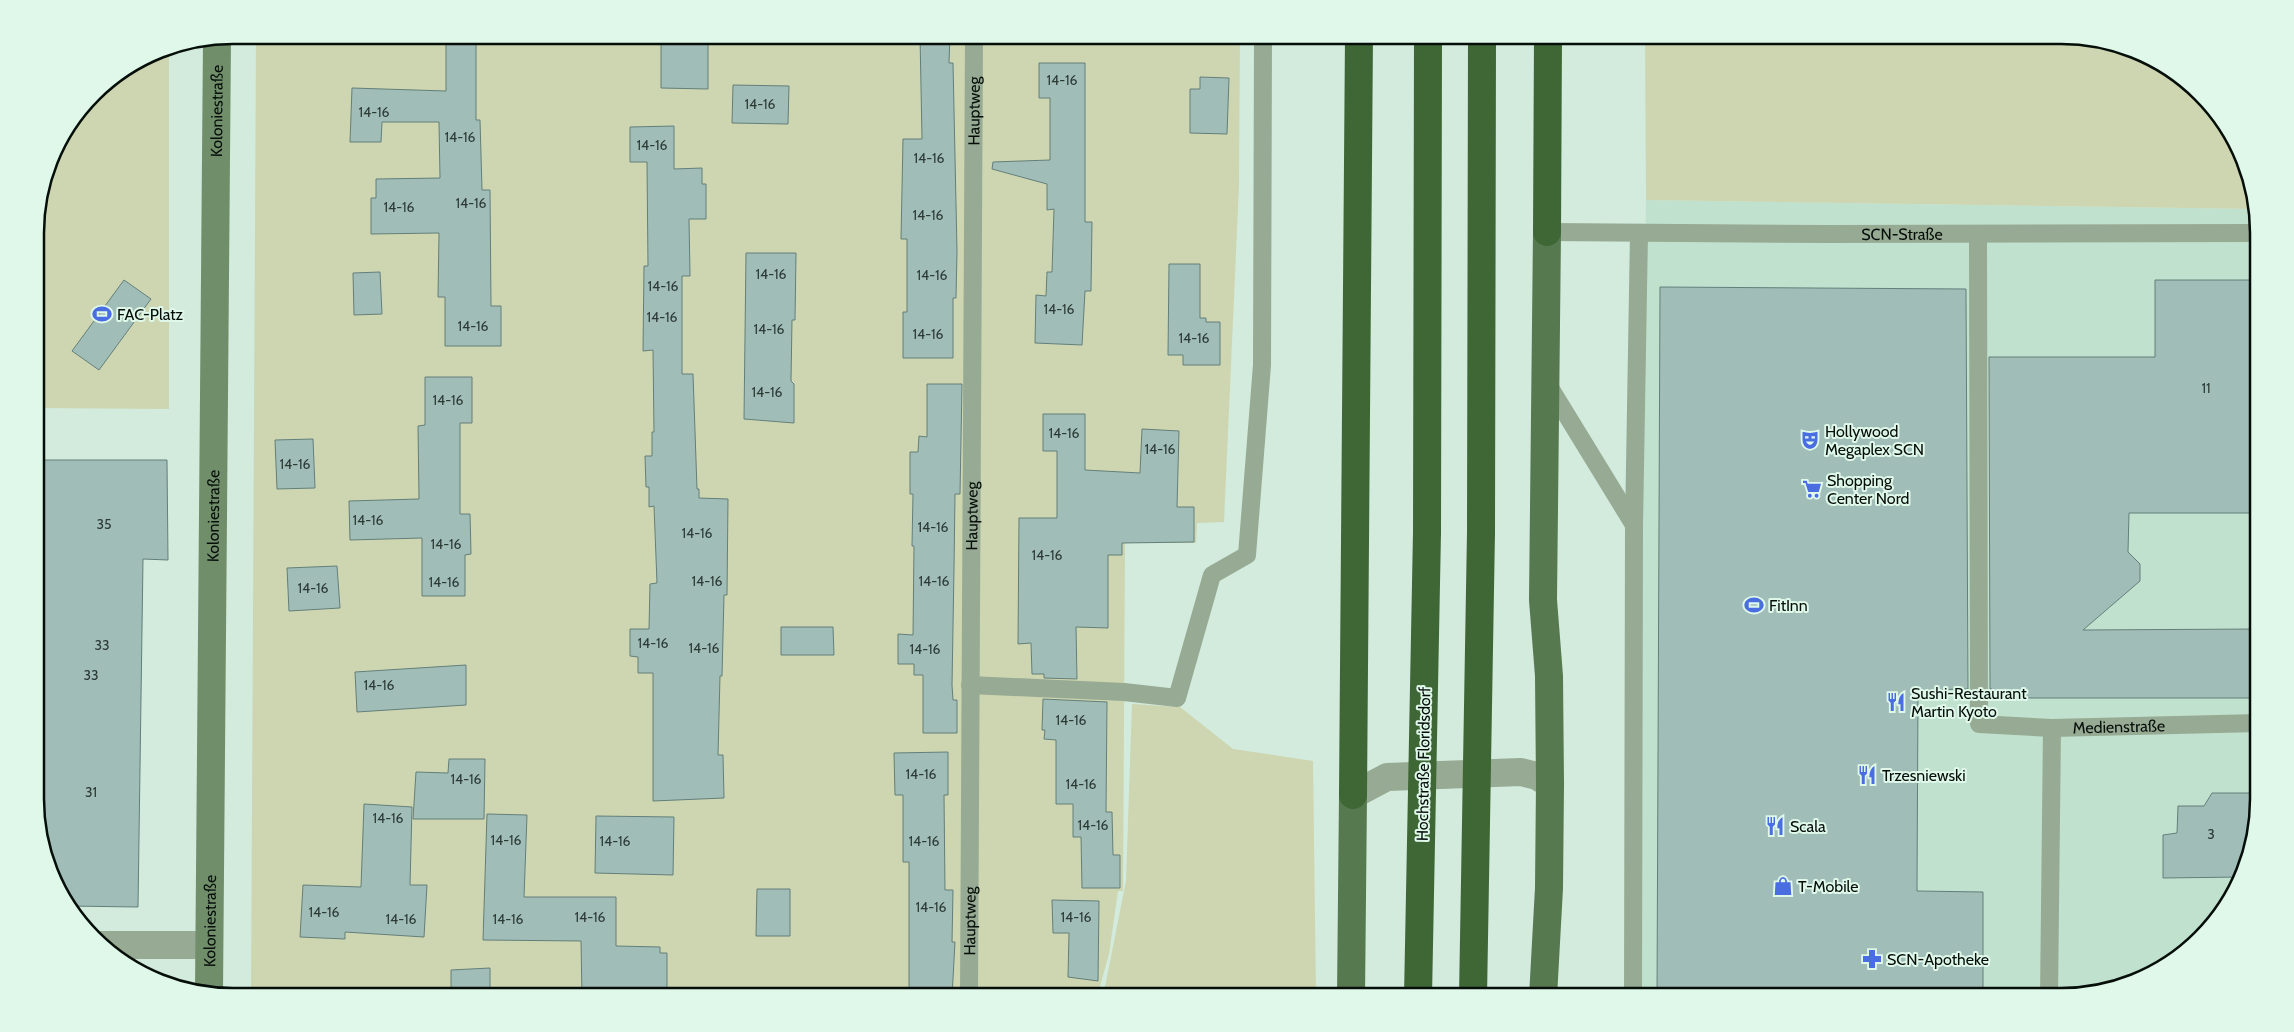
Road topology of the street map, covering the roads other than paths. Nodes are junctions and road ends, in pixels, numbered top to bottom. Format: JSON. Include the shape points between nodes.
{"nodes":[{"id":1,"x":217,"y":44,"type":"edge"},
{"id":2,"x":974,"y":44,"type":"edge"},
{"id":3,"x":1263,"y":44,"type":"edge"},
{"id":4,"x":1358,"y":44,"type":"edge"},
{"id":5,"x":1428,"y":44,"type":"edge"},
{"id":6,"x":1482,"y":44,"type":"edge"},
{"id":7,"x":1548,"y":44,"type":"edge"},
{"id":8,"x":1547,"y":232,"type":"junction"},
{"id":9,"x":1639,"y":233,"type":"junction"},
{"id":10,"x":2250,"y":233,"type":"edge"},
{"id":11,"x":1978,"y":234,"type":"junction"},
{"id":12,"x":1546,"y":380,"type":"junction"},
{"id":13,"x":1634,"y":526,"type":"junction"},
{"id":14,"x":970,"y":685,"type":"junction"},
{"id":15,"x":2250,"y":724,"type":"edge"},
{"id":16,"x":2052,"y":728,"type":"junction"},
{"id":17,"x":1550,"y":784,"type":"junction"},
{"id":18,"x":1353,"y":795,"type":"junction"},
{"id":19,"x":113,"y":945,"type":"edge"},
{"id":20,"x":209,"y":945,"type":"junction"},
{"id":21,"x":209,"y":987,"type":"edge"},
{"id":22,"x":970,"y":988,"type":"edge"},
{"id":23,"x":1351,"y":988,"type":"edge"},
{"id":24,"x":1418,"y":988,"type":"edge"},
{"id":25,"x":1473,"y":988,"type":"edge"},
{"id":26,"x":1543,"y":988,"type":"edge"},
{"id":27,"x":1633,"y":988,"type":"edge"},
{"id":28,"x":2049,"y":988,"type":"edge"}],
"edges":[{"from":1,"to":20,"type":"street","name":"Koloniestraße"},
{"from":2,"to":14,"type":"lane","name":"Hauptweg"},
{"from":3,"to":14,"type":"lane","via":[[1262,365],[1247,555],[1212,575],[1177,698],[1124,692]]},
{"from":4,"to":18,"type":"highway"},
{"from":5,"to":24,"type":"highway","name":"Hochstraße Floridsdorf","bridge":true,"via":[[1427,532]]},
{"from":6,"to":25,"type":"highway","bridge":true,"via":[[1481,532]]},
{"from":7,"to":8,"type":"highway"},
{"from":8,"to":9,"type":"lane","name":"SCN-Straße"},
{"from":8,"to":12,"type":"main road"},
{"from":9,"to":11,"type":"lane","name":"SCN-Straße"},
{"from":9,"to":13,"type":"lane"},
{"from":10,"to":11,"type":"lane","name":"SCN-Straße"},
{"from":11,"to":16,"type":"lane","name":"Medienstraße","via":[[1980,724]]},
{"from":12,"to":13,"type":"lane"},
{"from":12,"to":17,"type":"main road","via":[[1543,600],[1549,676]]},
{"from":13,"to":27,"type":"lane"},
{"from":14,"to":22,"type":"lane","name":"Hauptweg"},
{"from":15,"to":16,"type":"lane","name":"Medienstraße"},
{"from":16,"to":28,"type":"lane"},
{"from":17,"to":18,"type":"street","via":[[1521,772],[1387,778]]},
{"from":17,"to":26,"type":"main road"},
{"from":18,"to":23,"type":"main road"},
{"from":19,"to":20,"type":"street"},
{"from":20,"to":21,"type":"street","name":"Koloniestraße"}]}
